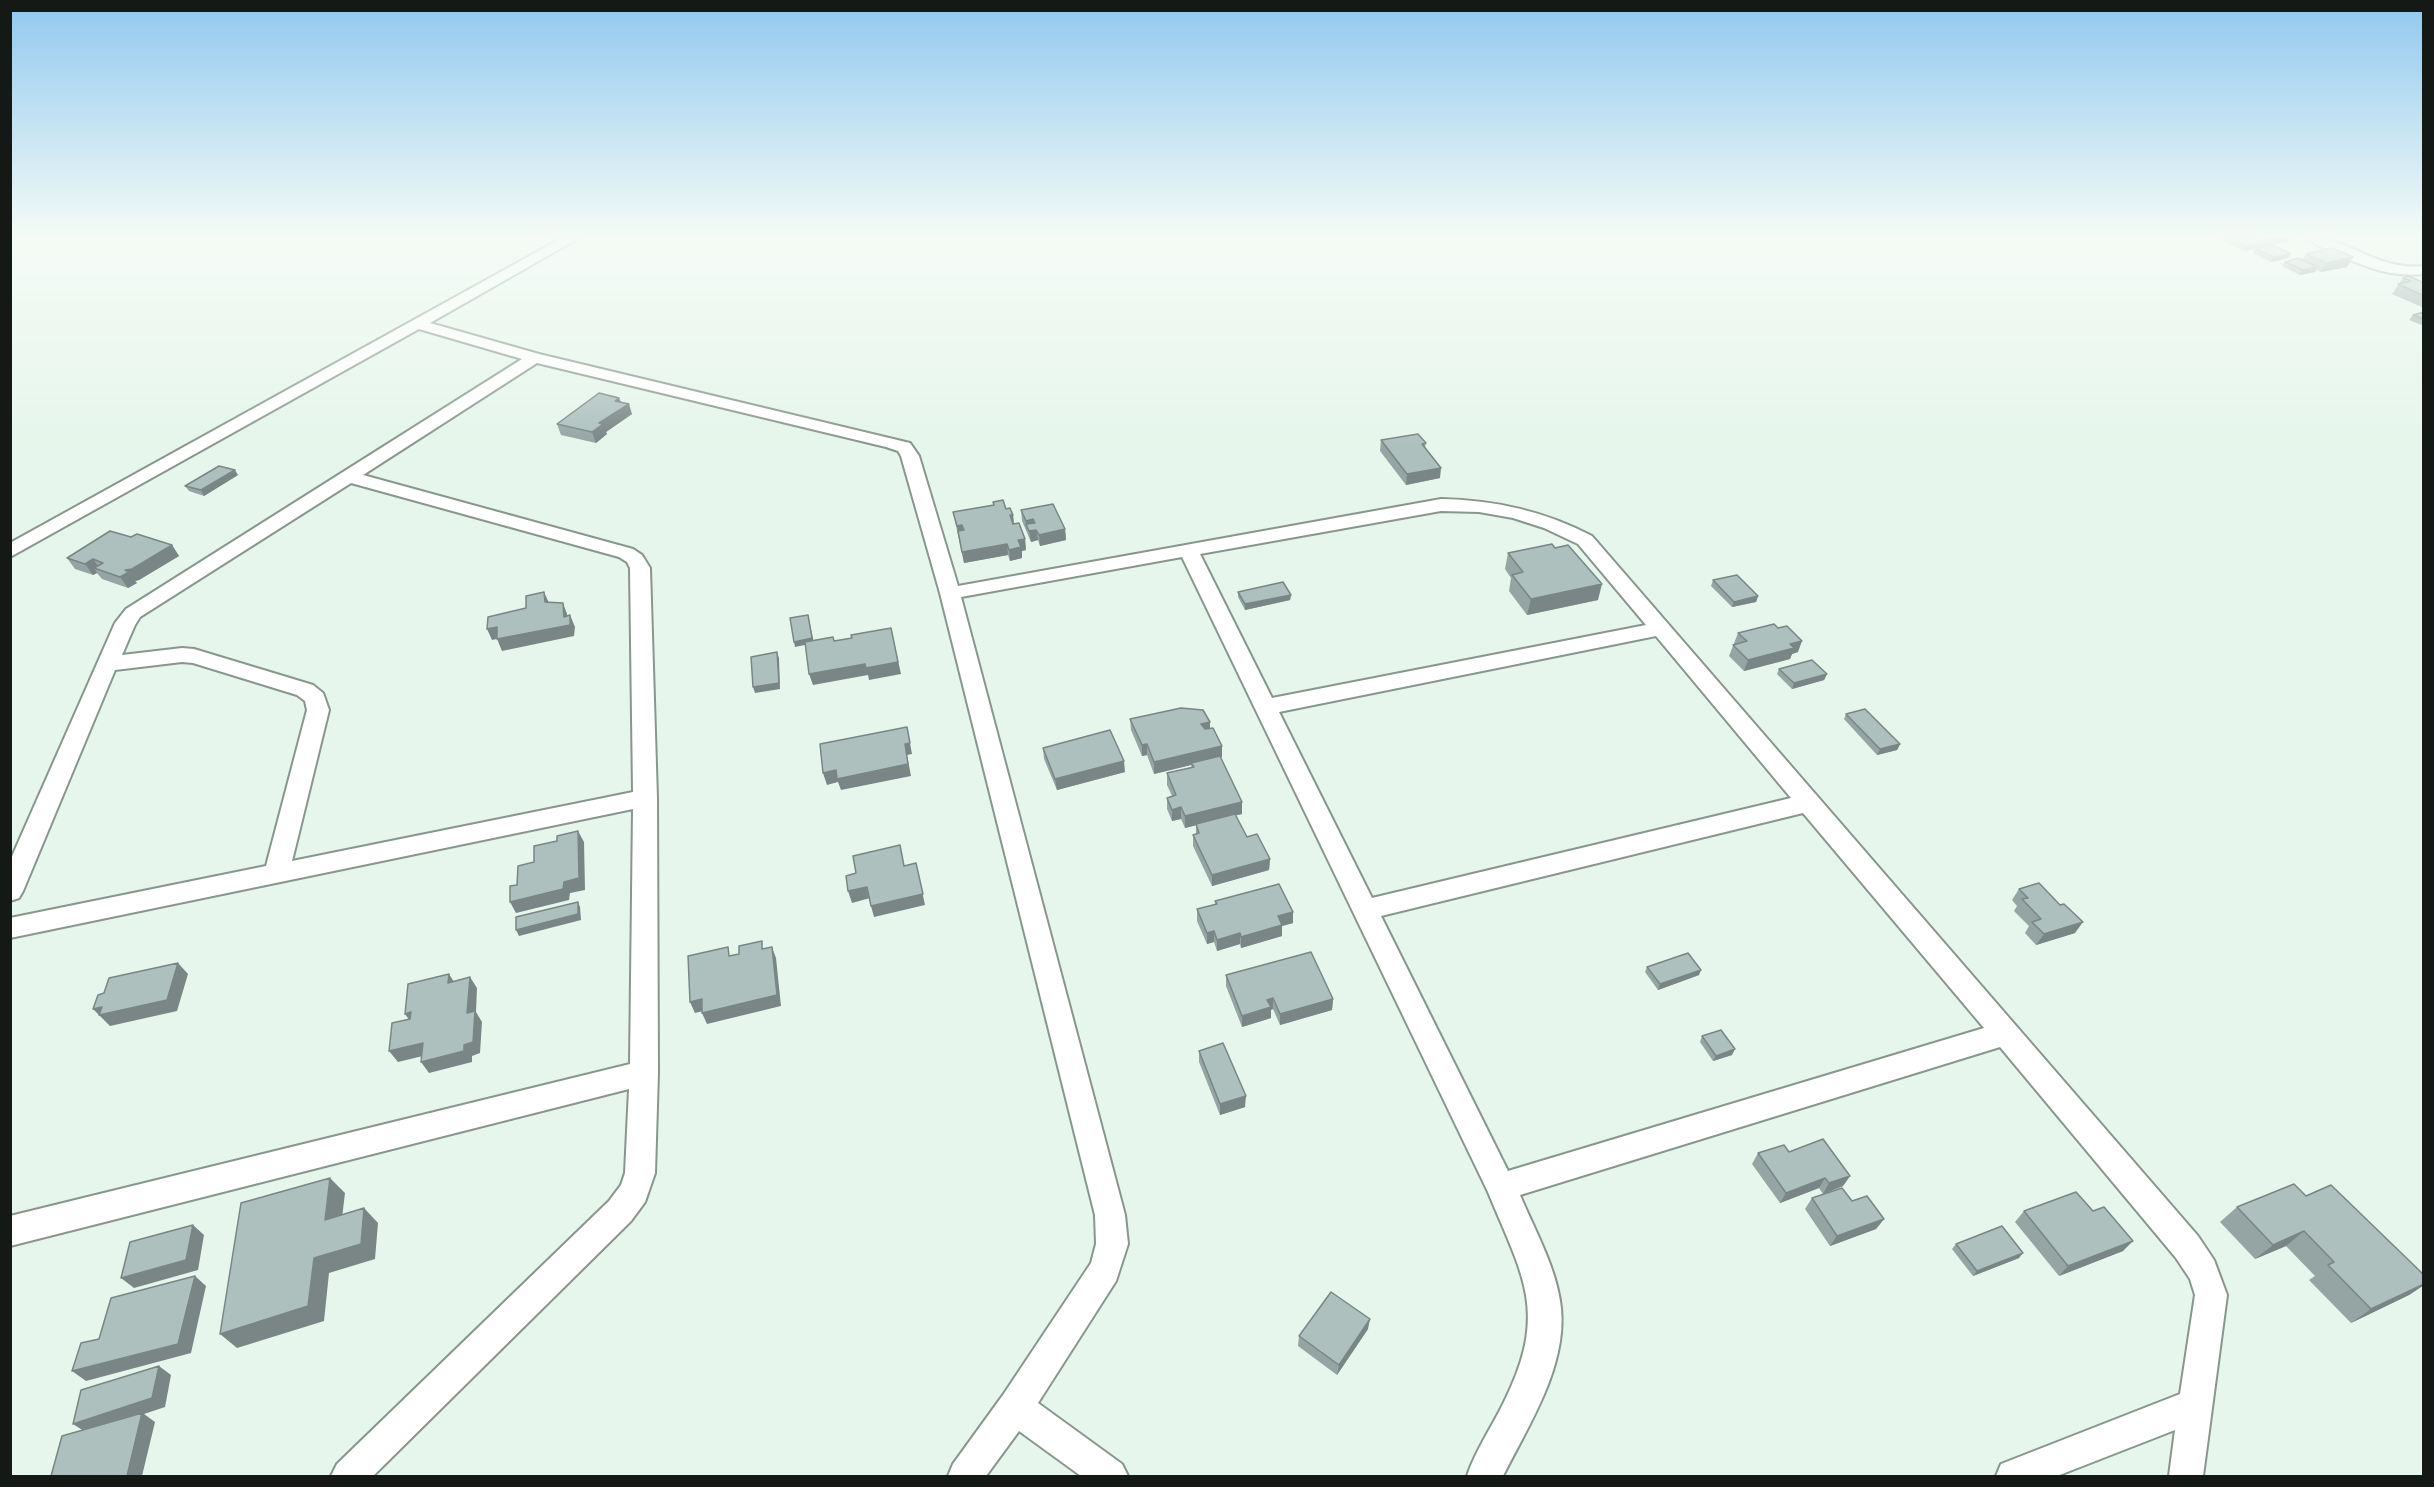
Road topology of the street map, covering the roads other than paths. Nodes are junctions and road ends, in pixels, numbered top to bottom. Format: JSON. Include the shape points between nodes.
{"nodes":[{"id":1,"x":451,"y":307,"type":"edge"},
{"id":2,"x":420,"y":325,"type":"junction"},
{"id":3,"x":535,"y":358,"type":"junction"},
{"id":4,"x":350,"y":477,"type":"junction"},
{"id":5,"x":1188,"y":550,"type":"junction"},
{"id":6,"x":10,"y":551,"type":"edge"},
{"id":7,"x":950,"y":592,"type":"junction"},
{"id":8,"x":1660,"y":629,"type":"junction"},
{"id":9,"x":108,"y":664,"type":"junction"},
{"id":10,"x":1266,"y":707,"type":"junction"},
{"id":11,"x":645,"y":798,"type":"junction"},
{"id":12,"x":1808,"y":803,"type":"junction"},
{"id":13,"x":277,"y":872,"type":"junction"},
{"id":14,"x":10,"y":891,"type":"edge"},
{"id":15,"x":1363,"y":910,"type":"junction"},
{"id":16,"x":10,"y":928,"type":"edge"},
{"id":17,"x":2004,"y":1034,"type":"junction"},
{"id":18,"x":644,"y":1073,"type":"junction"},
{"id":19,"x":1501,"y":1187,"type":"junction"},
{"id":20,"x":10,"y":1231,"type":"edge"},
{"id":21,"x":2194,"y":1406,"type":"junction"},
{"id":22,"x":1015,"y":1407,"type":"junction"},
{"id":23,"x":349,"y":1476,"type":"edge"},
{"id":24,"x":965,"y":1476,"type":"edge"},
{"id":25,"x":1110,"y":1476,"type":"edge"},
{"id":26,"x":1484,"y":1476,"type":"edge"},
{"id":27,"x":2013,"y":1476,"type":"edge"},
{"id":28,"x":2186,"y":1476,"type":"edge"}],
"edges":[{"from":1,"to":2,"type":"street"},
{"from":2,"to":3,"type":"street"},
{"from":2,"to":6,"type":"street"},
{"from":3,"to":4,"type":"street"},
{"from":3,"to":7,"type":"street","via":[[904,447]]},
{"from":4,"to":9,"type":"street","via":[[142,606],[125,623]]},
{"from":4,"to":11,"type":"street","via":[[626,553],[635,559],[640,568]]},
{"from":5,"to":7,"type":"street"},
{"from":5,"to":8,"type":"street","via":[[1442,505],[1489,507],[1546,521],[1585,540]]},
{"from":5,"to":10,"type":"street"},
{"from":7,"to":22,"type":"street","via":[[1110,1215],[1112,1244],[1106,1270]]},
{"from":8,"to":10,"type":"street"},
{"from":8,"to":12,"type":"street"},
{"from":9,"to":13,"type":"street","via":[[194,656],[305,690],[315,698],[318,710]]},
{"from":9,"to":14,"type":"street"},
{"from":10,"to":15,"type":"street"},
{"from":11,"to":13,"type":"street"},
{"from":11,"to":18,"type":"street"},
{"from":12,"to":15,"type":"street"},
{"from":12,"to":17,"type":"street"},
{"from":13,"to":16,"type":"street"},
{"from":15,"to":19,"type":"street"},
{"from":17,"to":19,"type":"street"},
{"from":17,"to":21,"type":"street","via":[[2187,1247],[2203,1271],[2211,1295]]},
{"from":18,"to":20,"type":"street"},
{"from":18,"to":23,"type":"street","via":[[640,1173],[634,1192],[611,1220]]},
{"from":19,"to":26,"type":"street","via":[[1538,1279],[1547,1332],[1541,1360]]},
{"from":21,"to":27,"type":"street"},
{"from":21,"to":28,"type":"street"},
{"from":22,"to":24,"type":"street"},
{"from":22,"to":25,"type":"street"}]}
